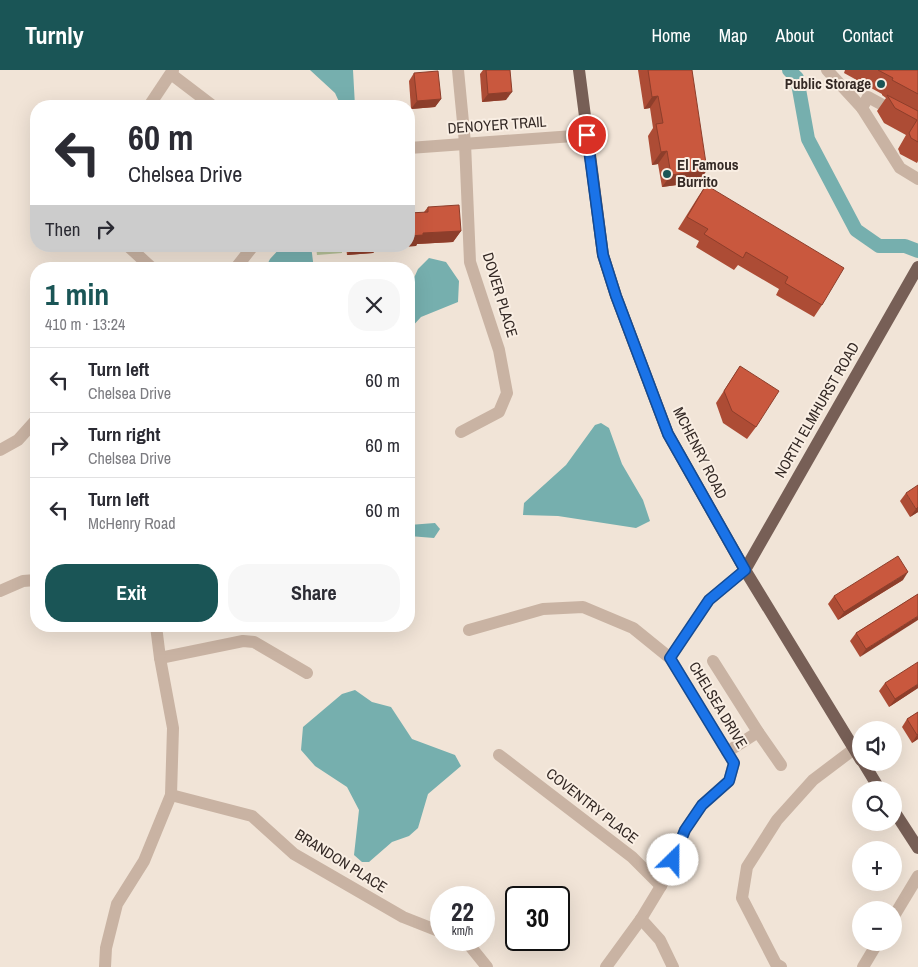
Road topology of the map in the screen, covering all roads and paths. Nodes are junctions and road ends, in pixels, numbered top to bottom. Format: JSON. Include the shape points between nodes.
{"nodes":[{"id":1,"x":458,"y":70,"type":"edge"},
{"id":2,"x":579,"y":70,"type":"edge"},
{"id":3,"x":827,"y":70,"type":"edge"},
{"id":4,"x":172,"y":72,"type":"edge"},
{"id":5,"x":153,"y":100,"type":"edge"},
{"id":6,"x":206,"y":100,"type":"edge"},
{"id":7,"x":862,"y":108,"type":"junction"},
{"id":8,"x":918,"y":124,"type":"edge"},
{"id":9,"x":587,"y":135,"type":"junction"},
{"id":10,"x":465,"y":143,"type":"junction"},
{"id":11,"x":415,"y":147,"type":"edge"},
{"id":12,"x":918,"y":179,"type":"edge"},
{"id":13,"x":135,"y":252,"type":"edge"},
{"id":14,"x":248,"y":252,"type":"edge"},
{"id":15,"x":145,"y":262,"type":"edge"},
{"id":16,"x":240,"y":262,"type":"edge"},
{"id":17,"x":918,"y":268,"type":"edge"},
{"id":18,"x":30,"y":427,"type":"edge"},
{"id":19,"x":461,"y":432,"type":"dead end"},
{"id":20,"x":0,"y":450,"type":"edge"},
{"id":21,"x":745,"y":570,"type":"junction"},
{"id":22,"x":30,"y":580,"type":"edge"},
{"id":23,"x":0,"y":591,"type":"edge"},
{"id":24,"x":469,"y":630,"type":"dead end"},
{"id":25,"x":157,"y":632,"type":"edge"},
{"id":26,"x":160,"y":658,"type":"junction"},
{"id":27,"x":670,"y":658,"type":"junction"},
{"id":28,"x":713,"y":661,"type":"dead end"},
{"id":29,"x":307,"y":673,"type":"dead end"},
{"id":30,"x":758,"y":732,"type":"junction"},
{"id":31,"x":852,"y":746,"type":"edge"},
{"id":32,"x":852,"y":751,"type":"edge"},
{"id":33,"x":727,"y":752,"type":"junction"},
{"id":34,"x":499,"y":755,"type":"dead end"},
{"id":35,"x":781,"y":765,"type":"dead end"},
{"id":36,"x":171,"y":795,"type":"junction"},
{"id":37,"x":902,"y":823,"type":"edge"},
{"id":38,"x":918,"y":848,"type":"edge"},
{"id":39,"x":918,"y":876,"type":"edge"},
{"id":40,"x":661,"y":886,"type":"junction"},
{"id":41,"x":902,"y":903,"type":"edge"},
{"id":42,"x":640,"y":919,"type":"junction"},
{"id":43,"x":430,"y":928,"type":"edge"},
{"id":44,"x":474,"y":951,"type":"edge"},
{"id":45,"x":873,"y":951,"type":"edge"},
{"id":46,"x":105,"y":967,"type":"edge"},
{"id":47,"x":487,"y":967,"type":"edge"},
{"id":48,"x":606,"y":967,"type":"edge"},
{"id":49,"x":673,"y":967,"type":"edge"},
{"id":50,"x":781,"y":967,"type":"edge"},
{"id":51,"x":863,"y":967,"type":"edge"}],
"edges":[{"from":1,"to":10,"type":"street","name":"DOVER PLACE"},
{"from":2,"to":9,"type":"main road","name":"MCHENRY ROAD"},
{"from":3,"to":7,"type":"street"},
{"from":4,"to":5,"type":"street"},
{"from":4,"to":6,"type":"street"},
{"from":7,"to":8,"type":"street","via":[[868,97]]},
{"from":7,"to":12,"type":"street","via":[[900,168]]},
{"from":9,"to":10,"type":"street","name":"DENOYER TRAIL"},
{"from":9,"to":21,"type":"main road","name":"MCHENRY ROAD","via":[[603,255],[616,296],[668,434]]},
{"from":10,"to":11,"type":"street","name":"DENOYER TRAIL"},
{"from":10,"to":19,"type":"street","name":"DOVER PLACE","via":[[470,262],[499,350],[507,393],[499,412]]},
{"from":13,"to":15,"type":"street"},
{"from":14,"to":16,"type":"street"},
{"from":17,"to":21,"type":"main road","name":"NORTH ELMHURST ROAD"},
{"from":18,"to":20,"type":"street","via":[[18,440]]},
{"from":21,"to":27,"type":"street","name":"CHELSEA DRIVE","via":[[709,600]]},
{"from":21,"to":31,"type":"main road","name":"MCHENRY ROAD"},
{"from":22,"to":23,"type":"street"},
{"from":24,"to":27,"type":"street","via":[[543,609],[582,607],[633,628]]},
{"from":25,"to":26,"type":"street"},
{"from":26,"to":29,"type":"street","via":[[243,641],[254,642]]},
{"from":26,"to":36,"type":"street","via":[[172,728]]},
{"from":27,"to":33,"type":"street","name":"CHELSEA DRIVE"},
{"from":28,"to":30,"type":"street"},
{"from":30,"to":33,"type":"street"},
{"from":30,"to":35,"type":"street"},
{"from":32,"to":50,"type":"street","via":[[813,780],[777,820],[747,867],[742,898],[776,964]]},
{"from":33,"to":40,"type":"street","name":"CHELSEA DRIVE","via":[[734,763],[729,781],[702,805],[685,830]]},
{"from":34,"to":40,"type":"street","name":"COVENTRY PLACE","via":[[632,857]]},
{"from":36,"to":43,"type":"street","name":"BRANDON PLACE","via":[[252,816],[294,854],[404,917]]},
{"from":36,"to":46,"type":"street","via":[[144,861],[117,904],[106,948]]},
{"from":37,"to":38,"type":"main road"},
{"from":39,"to":41,"type":"street"},
{"from":40,"to":42,"type":"street","name":"CHELSEA DRIVE"},
{"from":42,"to":48,"type":"street","name":"CHELSEA DRIVE"},
{"from":42,"to":49,"type":"street","via":[[660,940]]},
{"from":44,"to":47,"type":"street"},
{"from":45,"to":51,"type":"street"}]}
